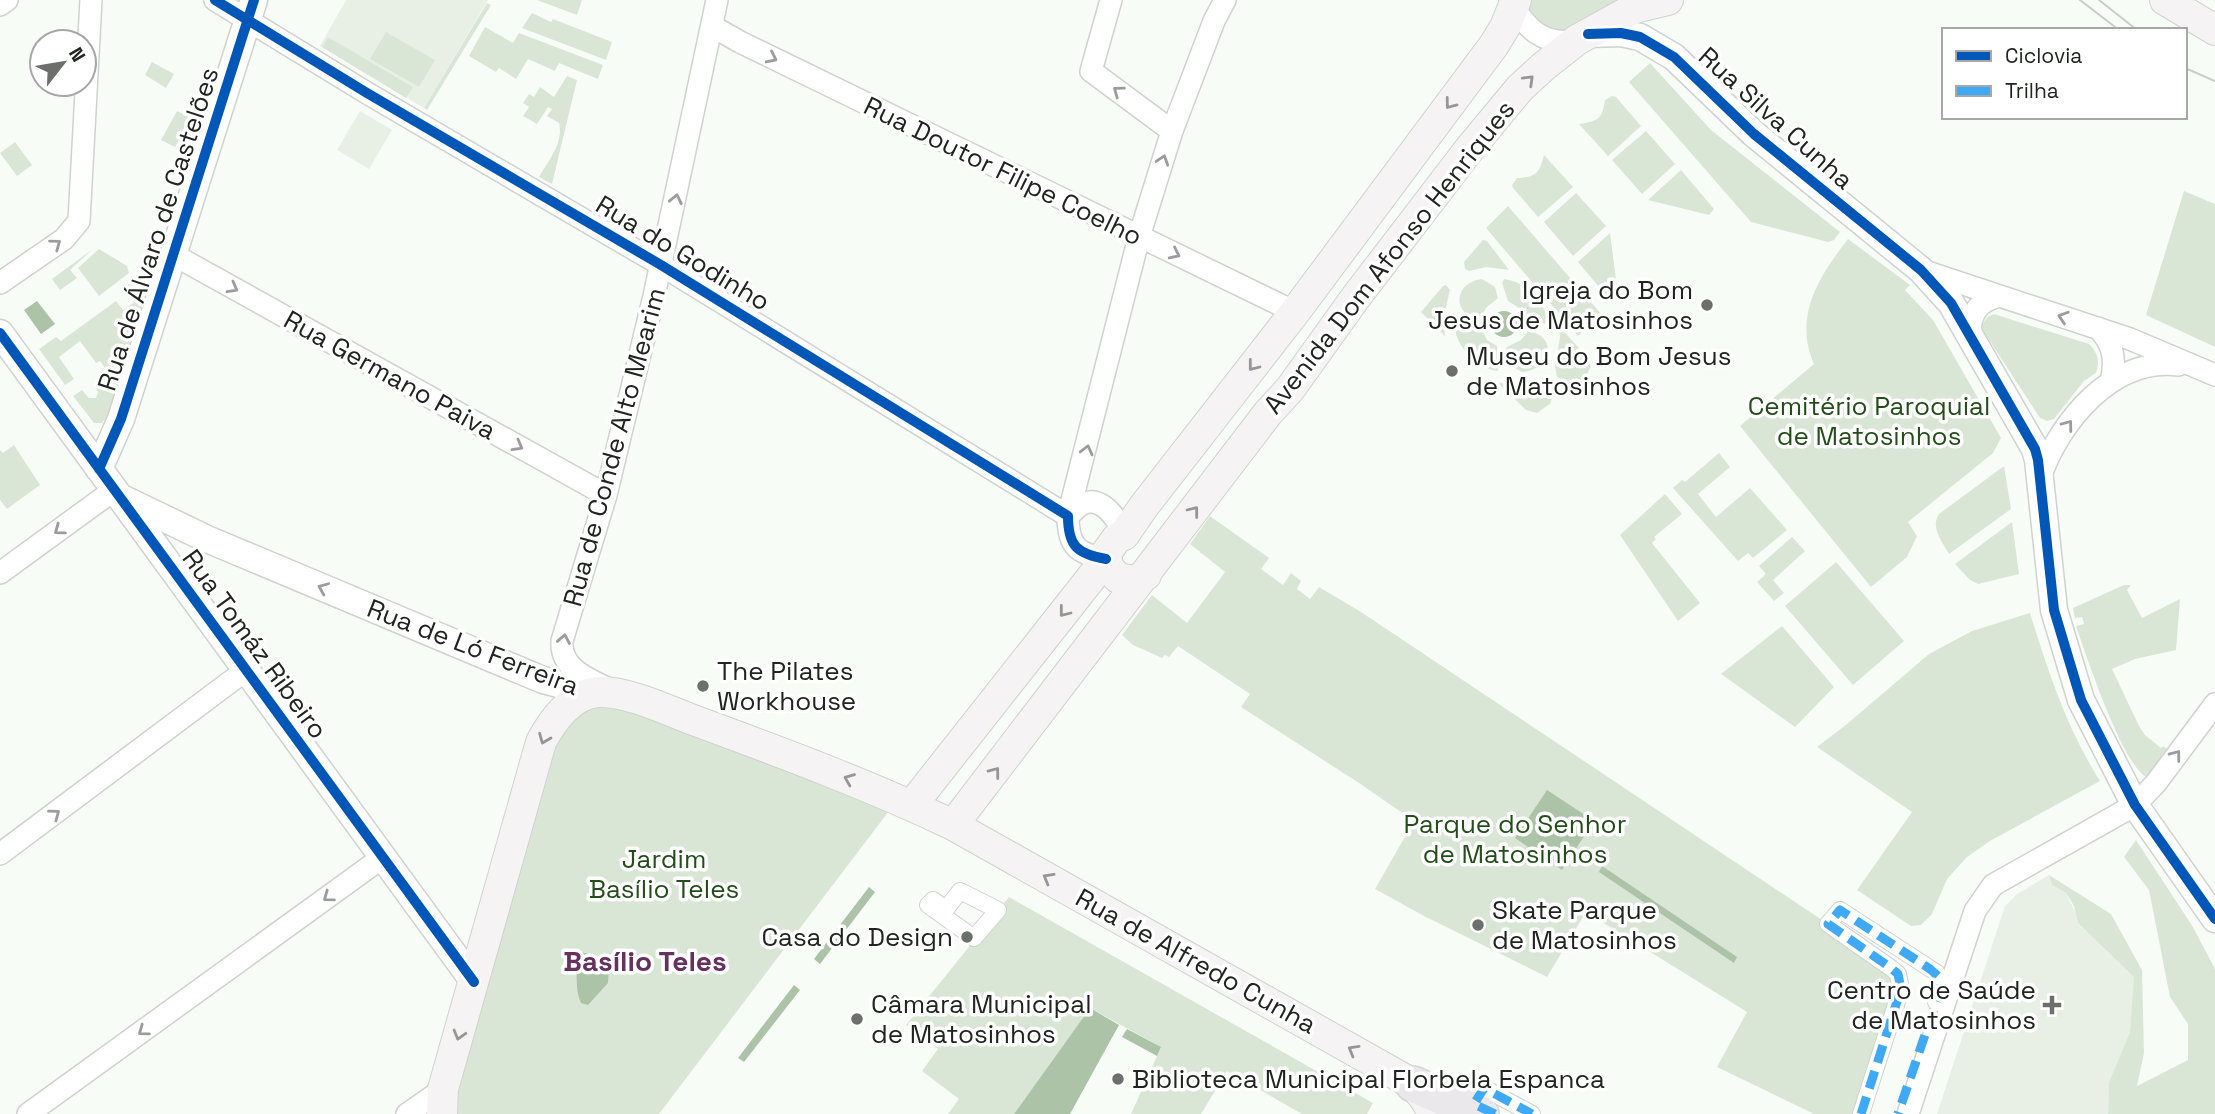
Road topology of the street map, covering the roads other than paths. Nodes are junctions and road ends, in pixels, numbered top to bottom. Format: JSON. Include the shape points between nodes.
{"nodes":[{"id":1,"x":7,"y":0,"type":"edge"},
{"id":2,"x":91,"y":0,"type":"edge"},
{"id":3,"x":215,"y":0,"type":"edge"},
{"id":4,"x":717,"y":0,"type":"edge"},
{"id":5,"x":1111,"y":0,"type":"edge"},
{"id":6,"x":1224,"y":0,"type":"edge"},
{"id":7,"x":1668,"y":0,"type":"edge"},
{"id":8,"x":2165,"y":0,"type":"edge"},
{"id":9,"x":1513,"y":2,"type":"edge"},
{"id":10,"x":0,"y":5,"type":"edge"},
{"id":11,"x":1635,"y":8,"type":"junction"},
{"id":12,"x":251,"y":10,"type":"edge"},
{"id":13,"x":712,"y":26,"type":"junction"},
{"id":14,"x":2215,"y":30,"type":"edge"},
{"id":15,"x":1582,"y":37,"type":"junction"},
{"id":16,"x":1696,"y":78,"type":"junction"},
{"id":17,"x":1172,"y":131,"type":"junction"},
{"id":18,"x":1139,"y":237,"type":"junction"},
{"id":19,"x":174,"y":255,"type":"junction"},
{"id":20,"x":661,"y":265,"type":"junction"},
{"id":21,"x":1921,"y":270,"type":"junction"},
{"id":22,"x":0,"y":283,"type":"edge"},
{"id":23,"x":2000,"y":296,"type":"junction"},
{"id":24,"x":1295,"y":312,"type":"junction"},
{"id":25,"x":2098,"y":328,"type":"junction"},
{"id":26,"x":0,"y":333,"type":"edge"},
{"id":27,"x":1970,"y":335,"type":"junction"},
{"id":28,"x":1326,"y":336,"type":"junction"},
{"id":29,"x":2205,"y":371,"type":"edge"},
{"id":30,"x":2111,"y":382,"type":"junction"},
{"id":31,"x":2040,"y":478,"type":"junction"},
{"id":32,"x":111,"y":485,"type":"junction"},
{"id":33,"x":606,"y":495,"type":"junction"},
{"id":34,"x":1068,"y":516,"type":"junction"},
{"id":35,"x":1124,"y":535,"type":"junction"},
{"id":36,"x":207,"y":539,"type":"junction"},
{"id":37,"x":1106,"y":559,"type":"junction"},
{"id":38,"x":1149,"y":570,"type":"junction"},
{"id":39,"x":174,"y":571,"type":"junction"},
{"id":40,"x":0,"y":573,"type":"edge"},
{"id":41,"x":246,"y":670,"type":"junction"},
{"id":42,"x":592,"y":693,"type":"junction"},
{"id":43,"x":625,"y":696,"type":"junction"},
{"id":44,"x":2215,"y":704,"type":"edge"},
{"id":45,"x":2135,"y":805,"type":"junction"},
{"id":46,"x":912,"y":806,"type":"junction"},
{"id":47,"x":953,"y":825,"type":"junction"},
{"id":48,"x":0,"y":854,"type":"edge"},
{"id":49,"x":383,"y":857,"type":"junction"},
{"id":50,"x":2215,"y":919,"type":"edge"},
{"id":51,"x":474,"y":982,"type":"junction"},
{"id":52,"x":1413,"y":1084,"type":"junction"},
{"id":53,"x":443,"y":1101,"type":"edge"},
{"id":54,"x":28,"y":1114,"type":"edge"},
{"id":55,"x":407,"y":1114,"type":"edge"},
{"id":56,"x":1433,"y":1114,"type":"edge"},
{"id":57,"x":1481,"y":1114,"type":"edge"},
{"id":58,"x":1495,"y":1114,"type":"edge"},
{"id":59,"x":1532,"y":1114,"type":"edge"},
{"id":60,"x":1861,"y":1114,"type":"edge"},
{"id":61,"x":1898,"y":1114,"type":"edge"},
{"id":62,"x":1908,"y":1114,"type":"edge"}],
"edges":[{"from":1,"to":10,"type":"street"},
{"from":22,"to":2,"type":"street","one_way":true,"via":[[64,239],[79,221]]},
{"from":3,"to":12,"type":"street","name":"Rua do Godinho"},
{"from":4,"to":13,"type":"street","name":"Rua de Conde Alto Mearim"},
{"from":17,"to":5,"type":"street","one_way":true,"via":[[1091,71]]},
{"from":6,"to":17,"type":"street"},
{"from":7,"to":11,"type":"main road","name":"Avenida Dom Afonso Henriques"},
{"from":8,"to":14,"type":"main road"},
{"from":9,"to":15,"type":"street","via":[[1526,25],[1541,37],[1566,42]]},
{"from":9,"to":24,"type":"main road","name":"Avenida Dom Afonso Henriques","one_way":true,"via":[[1494,45]]},
{"from":11,"to":15,"type":"main road","name":"Avenida Dom Afonso Henriques"},
{"from":11,"to":16,"type":"street","name":"Rua Silva Cunha"},
{"from":12,"to":19,"type":"street","name":"Rua de Álvaro de Castelões"},
{"from":12,"to":20,"type":"street","name":"Rua do Godinho","via":[[366,93]]},
{"from":13,"to":18,"type":"street","name":"Rua Doutor Filipe Coelho","one_way":true},
{"from":20,"to":13,"type":"street","name":"Rua de Conde Alto Mearim","one_way":true},
{"from":15,"to":16,"type":"street","name":"Rua Silva Cunha","via":[[1621,33],[1640,37],[1674,57]]},
{"from":28,"to":15,"type":"main road","name":"Avenida Dom Afonso Henriques","one_way":true,"via":[[1510,100]]},
{"from":16,"to":21,"type":"street","name":"Rua Silva Cunha","via":[[1754,134]]},
{"from":18,"to":17,"type":"street","one_way":true},
{"from":18,"to":24,"type":"street","name":"Rua Doutor Filipe Coelho","one_way":true},
{"from":34,"to":18,"type":"street","one_way":true},
{"from":19,"to":32,"type":"street","name":"Rua de Álvaro de Castelões","via":[[121,419]]},
{"from":19,"to":33,"type":"street","name":"Rua Germano Paiva","one_way":true},
{"from":20,"to":33,"type":"street","name":"Rua de Conde Alto Mearim"},
{"from":20,"to":34,"type":"street","name":"Rua do Godinho"},
{"from":21,"to":23,"type":"street"},
{"from":21,"to":27,"type":"street","name":"Rua Silva Cunha","via":[[1943,292]]},
{"from":25,"to":23,"type":"street","one_way":true},
{"from":23,"to":27,"type":"street","via":[[1978,306]]},
{"from":24,"to":28,"type":"main road"},
{"from":24,"to":35,"type":"main road","name":"Avenida Dom Afonso Henriques","one_way":true},
{"from":25,"to":29,"type":"street"},
{"from":25,"to":30,"type":"street","via":[[2114,357]]},
{"from":26,"to":32,"type":"street","name":"Rua Tomáz Ribeiro"},
{"from":27,"to":31,"type":"street","name":"Rua Silva Cunha","via":[[2028,435]]},
{"from":38,"to":28,"type":"main road","name":"Avenida Dom Afonso Henriques","one_way":true},
{"from":29,"to":30,"type":"street","via":[[2175,364],[2152,365]]},
{"from":31,"to":30,"type":"street","one_way":true,"via":[[2062,433]]},
{"from":31,"to":45,"type":"street","name":"Rua Silva Cunha","via":[[2054,610],[2081,700]]},
{"from":32,"to":36,"type":"street","name":"Rua de Ló Ferreira"},
{"from":32,"to":39,"type":"street","name":"Rua Tomáz Ribeiro"},
{"from":32,"to":40,"type":"street","one_way":true},
{"from":43,"to":33,"type":"street","name":"Rua de Conde Alto Mearim","one_way":true,"via":[[581,675],[562,650]]},
{"from":34,"to":35,"type":"street","via":[[1083,503],[1094,503],[1114,516]]},
{"from":34,"to":37,"type":"street","via":[[1076,549]]},
{"from":35,"to":37,"type":"main road","name":"Avenida Dom Afonso Henriques","via":[[1109,546]]},
{"from":35,"to":38,"type":"main road","via":[[1138,536],[1149,544]]},
{"from":36,"to":39,"type":"street","via":[[179,546],[172,563]]},
{"from":42,"to":36,"type":"street","name":"Rua de Ló Ferreira","one_way":true,"via":[[542,680]]},
{"from":37,"to":38,"type":"main road","via":[[1118,578],[1133,581]]},
{"from":37,"to":46,"type":"main road","name":"Avenida Dom Afonso Henriques","one_way":true},
{"from":47,"to":38,"type":"main road","name":"Avenida Dom Afonso Henriques","one_way":true},
{"from":39,"to":41,"type":"street","name":"Rua Tomáz Ribeiro"},
{"from":48,"to":41,"type":"street","one_way":true},
{"from":41,"to":49,"type":"street","name":"Rua Tomáz Ribeiro"},
{"from":42,"to":43,"type":"main road","name":"Rua de Ló Ferreira"},
{"from":42,"to":51,"type":"main road","one_way":true,"via":[[556,716],[541,742]]},
{"from":46,"to":43,"type":"main road","name":"Rua de Ló Ferreira","one_way":true},
{"from":45,"to":44,"type":"street","one_way":true},
{"from":45,"to":50,"type":"street","name":"Rua Silva Cunha"},
{"from":45,"to":62,"type":"street","via":[[1993,885],[1981,900]]},
{"from":46,"to":47,"type":"main road","name":"Rua de Alfredo Cunha"},
{"from":52,"to":47,"type":"main road","name":"Rua de Alfredo Cunha","one_way":true},
{"from":49,"to":51,"type":"street","name":"Rua Tomáz Ribeiro"},
{"from":49,"to":54,"type":"street","one_way":true},
{"from":51,"to":53,"type":"main road","one_way":true},
{"from":52,"to":56,"type":"main road"},
{"from":52,"to":57,"type":"main road","name":"Rua de Alfredo Cunha"},
{"from":53,"to":55,"type":"street"},
{"from":58,"to":59,"type":"street","via":[[1474,1104],[1484,1088]]},
{"from":60,"to":61,"type":"street","via":[[1901,982],[1891,968],[1828,925],[1840,910],[1940,978],[1940,990]]}]}
